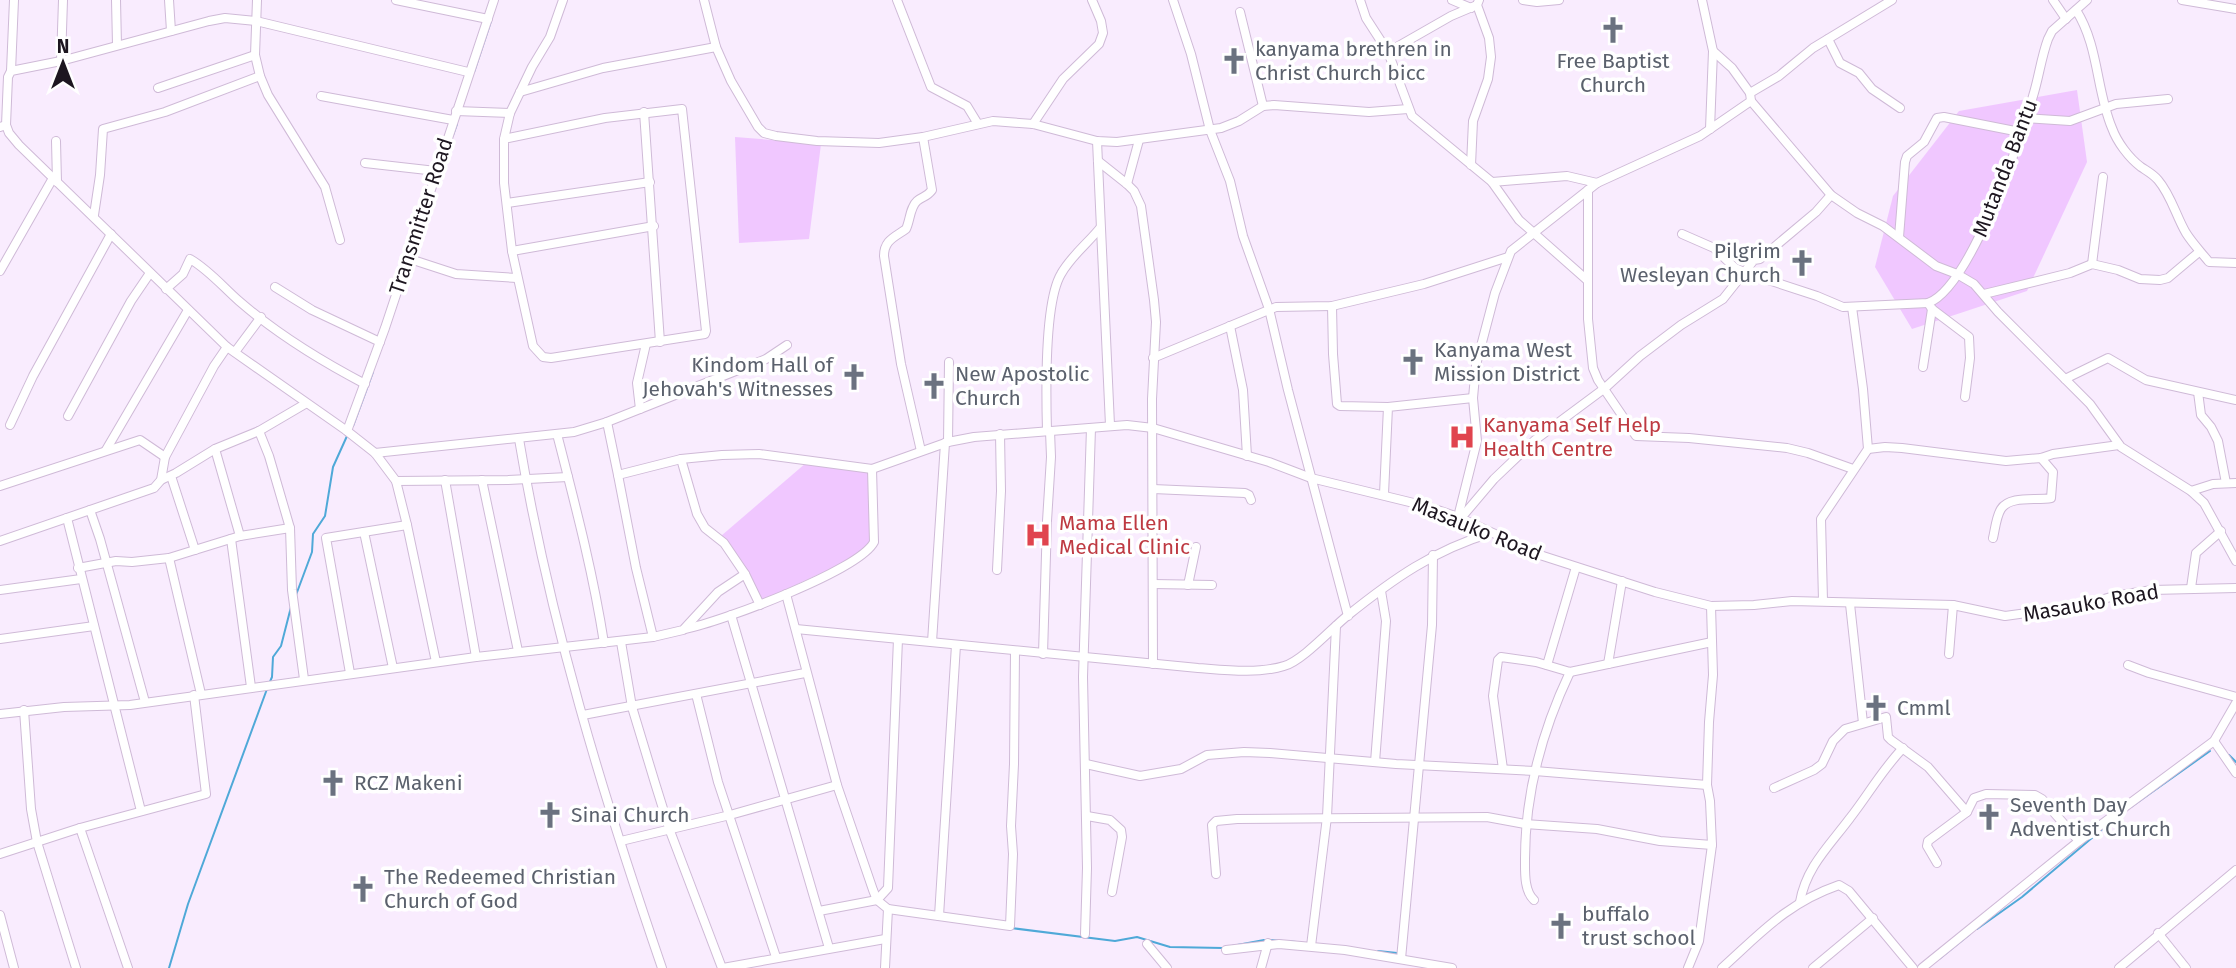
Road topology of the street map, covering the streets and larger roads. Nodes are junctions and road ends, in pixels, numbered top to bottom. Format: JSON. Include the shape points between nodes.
{"nodes":[{"id":1,"x":14,"y":0,"type":"edge"},
{"id":2,"x":63,"y":0,"type":"edge"},
{"id":3,"x":116,"y":0,"type":"edge"},
{"id":4,"x":169,"y":0,"type":"edge"},
{"id":5,"x":257,"y":0,"type":"edge"},
{"id":6,"x":396,"y":0,"type":"edge"},
{"id":7,"x":494,"y":0,"type":"edge"},
{"id":8,"x":563,"y":0,"type":"edge"},
{"id":9,"x":704,"y":0,"type":"edge"},
{"id":10,"x":897,"y":0,"type":"edge"},
{"id":11,"x":1092,"y":0,"type":"edge"},
{"id":12,"x":1173,"y":0,"type":"edge"},
{"id":13,"x":1360,"y":0,"type":"edge"},
{"id":14,"x":1452,"y":0,"type":"edge"},
{"id":15,"x":1523,"y":0,"type":"edge"},
{"id":16,"x":1559,"y":0,"type":"edge"},
{"id":17,"x":1702,"y":0,"type":"edge"},
{"id":18,"x":1892,"y":0,"type":"edge"},
{"id":19,"x":2053,"y":0,"type":"edge"},
{"id":20,"x":2087,"y":0,"type":"edge"},
{"id":21,"x":2182,"y":0,"type":"edge"},
{"id":22,"x":1476,"y":4,"type":"edge"},
{"id":23,"x":2236,"y":9,"type":"edge"},
{"id":24,"x":2076,"y":10,"type":"junction"},
{"id":25,"x":1240,"y":12,"type":"dead end"},
{"id":26,"x":488,"y":19,"type":"junction"},
{"id":27,"x":2066,"y":19,"type":"junction"},
{"id":28,"x":256,"y":21,"type":"junction"},
{"id":29,"x":171,"y":31,"type":"junction"},
{"id":30,"x":1828,"y":39,"type":"junction"},
{"id":31,"x":117,"y":46,"type":"junction"},
{"id":32,"x":716,"y":47,"type":"junction"},
{"id":33,"x":1713,"y":51,"type":"junction"},
{"id":34,"x":1388,"y":52,"type":"junction"},
{"id":35,"x":255,"y":55,"type":"junction"},
{"id":36,"x":61,"y":61,"type":"junction"},
{"id":37,"x":468,"y":72,"type":"junction"},
{"id":38,"x":6,"y":75,"type":"edge"},
{"id":39,"x":260,"y":76,"type":"junction"},
{"id":40,"x":158,"y":88,"type":"dead end"},
{"id":41,"x":520,"y":92,"type":"junction"},
{"id":42,"x":321,"y":96,"type":"dead end"},
{"id":43,"x":1751,"y":97,"type":"junction"},
{"id":44,"x":2168,"y":99,"type":"dead end"},
{"id":45,"x":1263,"y":106,"type":"junction"},
{"id":46,"x":1900,"y":108,"type":"dead end"},
{"id":47,"x":2106,"y":108,"type":"junction"},
{"id":48,"x":1408,"y":109,"type":"junction"},
{"id":49,"x":644,"y":112,"type":"junction"},
{"id":50,"x":510,"y":113,"type":"junction"},
{"id":51,"x":454,"y":115,"type":"junction"},
{"id":52,"x":2026,"y":118,"type":"junction"},
{"id":53,"x":978,"y":124,"type":"junction"},
{"id":54,"x":1033,"y":124,"type":"junction"},
{"id":55,"x":3,"y":126,"type":"edge"},
{"id":56,"x":1210,"y":130,"type":"junction"},
{"id":57,"x":1710,"y":130,"type":"junction"},
{"id":58,"x":2020,"y":132,"type":"junction"},
{"id":59,"x":923,"y":137,"type":"junction"},
{"id":60,"x":504,"y":139,"type":"junction"},
{"id":61,"x":1139,"y":140,"type":"junction"},
{"id":62,"x":56,"y":141,"type":"dead end"},
{"id":63,"x":1097,"y":141,"type":"junction"},
{"id":64,"x":1098,"y":161,"type":"junction"},
{"id":65,"x":365,"y":163,"type":"dead end"},
{"id":66,"x":1471,"y":164,"type":"junction"},
{"id":67,"x":436,"y":171,"type":"junction"},
{"id":68,"x":2103,"y":177,"type":"dead end"},
{"id":69,"x":55,"y":180,"type":"junction"},
{"id":70,"x":650,"y":182,"type":"junction"},
{"id":71,"x":1492,"y":182,"type":"junction"},
{"id":72,"x":1597,"y":183,"type":"junction"},
{"id":73,"x":1127,"y":184,"type":"junction"},
{"id":74,"x":1588,"y":190,"type":"junction"},
{"id":75,"x":1831,"y":195,"type":"junction"},
{"id":76,"x":507,"y":203,"type":"junction"},
{"id":77,"x":94,"y":215,"type":"junction"},
{"id":78,"x":653,"y":226,"type":"junction"},
{"id":79,"x":1100,"y":228,"type":"junction"},
{"id":80,"x":111,"y":234,"type":"junction"},
{"id":81,"x":1532,"y":234,"type":"junction"},
{"id":82,"x":1682,"y":234,"type":"dead end"},
{"id":83,"x":1899,"y":237,"type":"junction"},
{"id":84,"x":340,"y":240,"type":"dead end"},
{"id":85,"x":512,"y":251,"type":"junction"},
{"id":86,"x":2199,"y":252,"type":"junction"},
{"id":87,"x":1508,"y":257,"type":"junction"},
{"id":88,"x":407,"y":258,"type":"junction"},
{"id":89,"x":2236,"y":263,"type":"edge"},
{"id":90,"x":2092,"y":264,"type":"junction"},
{"id":91,"x":0,"y":271,"type":"edge"},
{"id":92,"x":1744,"y":272,"type":"junction"},
{"id":93,"x":150,"y":273,"type":"junction"},
{"id":94,"x":1957,"y":274,"type":"junction"},
{"id":95,"x":517,"y":278,"type":"junction"},
{"id":96,"x":1587,"y":280,"type":"junction"},
{"id":97,"x":275,"y":287,"type":"dead end"},
{"id":98,"x":166,"y":289,"type":"junction"},
{"id":99,"x":1984,"y":294,"type":"junction"},
{"id":100,"x":1332,"y":306,"type":"junction"},
{"id":101,"x":1930,"y":306,"type":"junction"},
{"id":102,"x":1852,"y":307,"type":"junction"},
{"id":103,"x":1269,"y":309,"type":"junction"},
{"id":104,"x":188,"y":310,"type":"junction"},
{"id":105,"x":261,"y":317,"type":"junction"},
{"id":106,"x":1230,"y":326,"type":"junction"},
{"id":107,"x":380,"y":342,"type":"junction"},
{"id":108,"x":660,"y":342,"type":"junction"},
{"id":109,"x":646,"y":344,"type":"junction"},
{"id":110,"x":787,"y":345,"type":"dead end"},
{"id":111,"x":231,"y":350,"type":"junction"},
{"id":112,"x":1153,"y":358,"type":"junction"},
{"id":113,"x":949,"y":362,"type":"dead end"},
{"id":114,"x":1923,"y":367,"type":"dead end"},
{"id":115,"x":2065,"y":379,"type":"junction"},
{"id":116,"x":365,"y":384,"type":"junction"},
{"id":117,"x":1605,"y":388,"type":"junction"},
{"id":118,"x":2198,"y":392,"type":"junction"},
{"id":119,"x":1965,"y":397,"type":"dead end"},
{"id":120,"x":1473,"y":398,"type":"junction"},
{"id":121,"x":2236,"y":400,"type":"edge"},
{"id":122,"x":305,"y":404,"type":"junction"},
{"id":123,"x":1388,"y":407,"type":"junction"},
{"id":124,"x":640,"y":409,"type":"junction"},
{"id":125,"x":68,"y":416,"type":"dead end"},
{"id":126,"x":607,"y":422,"type":"junction"},
{"id":127,"x":10,"y":425,"type":"dead end"},
{"id":128,"x":1110,"y":425,"type":"junction"},
{"id":129,"x":1091,"y":428,"type":"junction"},
{"id":130,"x":1153,"y":428,"type":"junction"},
{"id":131,"x":259,"y":430,"type":"junction"},
{"id":132,"x":347,"y":431,"type":"junction"},
{"id":133,"x":1048,"y":431,"type":"junction"},
{"id":134,"x":557,"y":434,"type":"junction"},
{"id":135,"x":1000,"y":434,"type":"junction"},
{"id":136,"x":519,"y":439,"type":"junction"},
{"id":137,"x":946,"y":443,"type":"junction"},
{"id":138,"x":2119,"y":445,"type":"junction"},
{"id":139,"x":215,"y":449,"type":"junction"},
{"id":140,"x":1868,"y":449,"type":"junction"},
{"id":141,"x":106,"y":450,"type":"junction"},
{"id":142,"x":921,"y":451,"type":"junction"},
{"id":143,"x":375,"y":453,"type":"junction"},
{"id":144,"x":1247,"y":456,"type":"junction"},
{"id":145,"x":165,"y":457,"type":"junction"},
{"id":146,"x":2041,"y":458,"type":"junction"},
{"id":147,"x":681,"y":459,"type":"junction"},
{"id":148,"x":872,"y":469,"type":"junction"},
{"id":149,"x":1853,"y":469,"type":"junction"},
{"id":150,"x":618,"y":475,"type":"junction"},
{"id":151,"x":171,"y":476,"type":"junction"},
{"id":152,"x":568,"y":477,"type":"junction"},
{"id":153,"x":1311,"y":478,"type":"junction"},
{"id":154,"x":161,"y":480,"type":"junction"},
{"id":155,"x":445,"y":480,"type":"junction"},
{"id":156,"x":482,"y":480,"type":"junction"},
{"id":157,"x":526,"y":480,"type":"junction"},
{"id":158,"x":396,"y":481,"type":"junction"},
{"id":159,"x":2226,"y":483,"type":"junction"},
{"id":160,"x":2236,"y":483,"type":"edge"},
{"id":161,"x":0,"y":486,"type":"edge"},
{"id":162,"x":1153,"y":489,"type":"junction"},
{"id":163,"x":2191,"y":491,"type":"junction"},
{"id":164,"x":1384,"y":494,"type":"junction"},
{"id":165,"x":1251,"y":500,"type":"dead end"},
{"id":166,"x":90,"y":510,"type":"junction"},
{"id":167,"x":1460,"y":517,"type":"junction"},
{"id":168,"x":67,"y":518,"type":"junction"},
{"id":169,"x":407,"y":525,"type":"junction"},
{"id":170,"x":290,"y":528,"type":"junction"},
{"id":171,"x":364,"y":531,"type":"junction"},
{"id":172,"x":2221,"y":531,"type":"junction"},
{"id":173,"x":1490,"y":533,"type":"junction"},
{"id":174,"x":236,"y":537,"type":"junction"},
{"id":175,"x":1993,"y":538,"type":"dead end"},
{"id":176,"x":0,"y":541,"type":"edge"},
{"id":177,"x":1196,"y":547,"type":"dead end"},
{"id":178,"x":195,"y":550,"type":"junction"},
{"id":179,"x":1433,"y":555,"type":"junction"},
{"id":180,"x":169,"y":558,"type":"junction"},
{"id":181,"x":2236,"y":561,"type":"edge"},
{"id":182,"x":106,"y":562,"type":"junction"},
{"id":183,"x":1576,"y":567,"type":"junction"},
{"id":184,"x":78,"y":568,"type":"junction"},
{"id":185,"x":997,"y":570,"type":"dead end"},
{"id":186,"x":745,"y":574,"type":"junction"},
{"id":187,"x":81,"y":579,"type":"junction"},
{"id":188,"x":1622,"y":582,"type":"junction"},
{"id":189,"x":1153,"y":584,"type":"junction"},
{"id":190,"x":1188,"y":585,"type":"junction"},
{"id":191,"x":1212,"y":585,"type":"dead end"},
{"id":192,"x":2191,"y":588,"type":"junction"},
{"id":193,"x":2236,"y":588,"type":"edge"},
{"id":194,"x":0,"y":590,"type":"edge"},
{"id":195,"x":1381,"y":591,"type":"junction"},
{"id":196,"x":786,"y":594,"type":"junction"},
{"id":197,"x":1823,"y":601,"type":"junction"},
{"id":198,"x":1850,"y":604,"type":"junction"},
{"id":199,"x":760,"y":605,"type":"junction"},
{"id":200,"x":1953,"y":605,"type":"junction"},
{"id":201,"x":1711,"y":606,"type":"junction"},
{"id":202,"x":732,"y":615,"type":"junction"},
{"id":203,"x":1348,"y":616,"type":"junction"},
{"id":204,"x":94,"y":626,"type":"junction"},
{"id":205,"x":1336,"y":626,"type":"junction"},
{"id":206,"x":796,"y":629,"type":"junction"},
{"id":207,"x":683,"y":630,"type":"junction"},
{"id":208,"x":653,"y":637,"type":"junction"},
{"id":209,"x":0,"y":639,"type":"edge"},
{"id":210,"x":898,"y":639,"type":"junction"},
{"id":211,"x":621,"y":642,"type":"junction"},
{"id":212,"x":932,"y":642,"type":"junction"},
{"id":213,"x":1712,"y":642,"type":"junction"},
{"id":214,"x":604,"y":643,"type":"junction"},
{"id":215,"x":956,"y":645,"type":"junction"},
{"id":216,"x":564,"y":647,"type":"junction"},
{"id":217,"x":517,"y":651,"type":"junction"},
{"id":218,"x":1014,"y":651,"type":"junction"},
{"id":219,"x":1043,"y":653,"type":"junction"},
{"id":220,"x":1949,"y":654,"type":"dead end"},
{"id":221,"x":476,"y":657,"type":"junction"},
{"id":222,"x":1084,"y":658,"type":"junction"},
{"id":223,"x":436,"y":662,"type":"junction"},
{"id":224,"x":1153,"y":664,"type":"junction"},
{"id":225,"x":1608,"y":664,"type":"junction"},
{"id":226,"x":2128,"y":664,"type":"dead end"},
{"id":227,"x":1547,"y":665,"type":"junction"},
{"id":228,"x":393,"y":668,"type":"junction"},
{"id":229,"x":1570,"y":672,"type":"junction"},
{"id":230,"x":350,"y":673,"type":"junction"},
{"id":231,"x":805,"y":673,"type":"junction"},
{"id":232,"x":304,"y":679,"type":"junction"},
{"id":233,"x":751,"y":683,"type":"junction"},
{"id":234,"x":251,"y":687,"type":"junction"},
{"id":235,"x":696,"y":694,"type":"junction"},
{"id":236,"x":198,"y":695,"type":"junction"},
{"id":237,"x":2236,"y":697,"type":"edge"},
{"id":238,"x":145,"y":702,"type":"junction"},
{"id":239,"x":2236,"y":703,"type":"edge"},
{"id":240,"x":115,"y":706,"type":"junction"},
{"id":241,"x":632,"y":707,"type":"junction"},
{"id":242,"x":24,"y":710,"type":"junction"},
{"id":243,"x":0,"y":714,"type":"edge"},
{"id":244,"x":583,"y":715,"type":"junction"},
{"id":245,"x":1863,"y":723,"type":"junction"},
{"id":246,"x":2214,"y":741,"type":"junction"},
{"id":247,"x":1903,"y":748,"type":"junction"},
{"id":248,"x":1330,"y":757,"type":"junction"},
{"id":249,"x":1375,"y":762,"type":"junction"},
{"id":250,"x":1086,"y":764,"type":"junction"},
{"id":251,"x":1419,"y":765,"type":"junction"},
{"id":252,"x":1503,"y":769,"type":"junction"},
{"id":253,"x":1535,"y":771,"type":"junction"},
{"id":254,"x":2236,"y":773,"type":"edge"},
{"id":255,"x":837,"y":785,"type":"junction"},
{"id":256,"x":1707,"y":785,"type":"junction"},
{"id":257,"x":1774,"y":788,"type":"dead end"},
{"id":258,"x":784,"y":800,"type":"junction"},
{"id":259,"x":141,"y":811,"type":"junction"},
{"id":260,"x":1967,"y":812,"type":"junction"},
{"id":261,"x":730,"y":816,"type":"junction"},
{"id":262,"x":1087,"y":816,"type":"junction"},
{"id":263,"x":1327,"y":817,"type":"junction"},
{"id":264,"x":1414,"y":818,"type":"junction"},
{"id":265,"x":1525,"y":824,"type":"junction"},
{"id":266,"x":80,"y":828,"type":"junction"},
{"id":267,"x":670,"y":831,"type":"junction"},
{"id":268,"x":621,"y":841,"type":"junction"},
{"id":269,"x":2079,"y":841,"type":"junction"},
{"id":270,"x":37,"y":842,"type":"junction"},
{"id":271,"x":1712,"y":845,"type":"junction"},
{"id":272,"x":0,"y":854,"type":"edge"},
{"id":273,"x":1937,"y":863,"type":"dead end"},
{"id":274,"x":2236,"y":870,"type":"edge"},
{"id":275,"x":1216,"y":874,"type":"dead end"},
{"id":276,"x":1112,"y":892,"type":"dead end"},
{"id":277,"x":877,"y":900,"type":"junction"},
{"id":278,"x":1534,"y":900,"type":"dead end"},
{"id":279,"x":1800,"y":902,"type":"junction"},
{"id":280,"x":888,"y":909,"type":"junction"},
{"id":281,"x":819,"y":911,"type":"junction"},
{"id":282,"x":0,"y":915,"type":"edge"},
{"id":283,"x":939,"y":916,"type":"junction"},
{"id":284,"x":1872,"y":918,"type":"junction"},
{"id":285,"x":2158,"y":933,"type":"junction"},
{"id":286,"x":1085,"y":934,"type":"dead end"},
{"id":287,"x":885,"y":939,"type":"junction"},
{"id":288,"x":1268,"y":943,"type":"junction"},
{"id":289,"x":1147,"y":944,"type":"dead end"},
{"id":290,"x":1311,"y":946,"type":"junction"},
{"id":291,"x":829,"y":948,"type":"junction"},
{"id":292,"x":1226,"y":950,"type":"dead end"},
{"id":293,"x":776,"y":957,"type":"junction"},
{"id":294,"x":1401,"y":959,"type":"junction"},
{"id":295,"x":14,"y":968,"type":"edge"},
{"id":296,"x":76,"y":968,"type":"edge"},
{"id":297,"x":128,"y":968,"type":"edge"},
{"id":298,"x":662,"y":968,"type":"edge"},
{"id":299,"x":722,"y":968,"type":"edge"},
{"id":300,"x":885,"y":968,"type":"edge"},
{"id":301,"x":1167,"y":968,"type":"edge"},
{"id":302,"x":1261,"y":968,"type":"edge"},
{"id":303,"x":1452,"y":968,"type":"edge"},
{"id":304,"x":1688,"y":968,"type":"edge"},
{"id":305,"x":1722,"y":968,"type":"edge"},
{"id":306,"x":1813,"y":968,"type":"edge"},
{"id":307,"x":1913,"y":968,"type":"edge"},
{"id":308,"x":1922,"y":968,"type":"edge"},
{"id":309,"x":2119,"y":968,"type":"edge"},
{"id":310,"x":2186,"y":968,"type":"edge"}],
"edges":[{"from":1,"to":38,"type":"street"},
{"from":2,"to":36,"type":"street"},
{"from":3,"to":31,"type":"street"},
{"from":4,"to":29,"type":"street"},
{"from":5,"to":28,"type":"street"},
{"from":6,"to":26,"type":"street"},
{"from":7,"to":26,"type":"street","name":"Transmitter Road"},
{"from":8,"to":41,"type":"street","via":[[550,37]]},
{"from":9,"to":32,"type":"street"},
{"from":10,"to":53,"type":"street","via":[[931,87],[967,106]]},
{"from":11,"to":54,"type":"street","via":[[1101,21],[1100,44],[1059,85]]},
{"from":12,"to":56,"type":"street"},
{"from":13,"to":34,"type":"street"},
{"from":14,"to":22,"type":"street"},
{"from":15,"to":16,"type":"street"},
{"from":17,"to":33,"type":"street"},
{"from":18,"to":30,"type":"street"},
{"from":19,"to":27,"type":"street"},
{"from":20,"to":24,"type":"street","name":"Mutanda Bantu"},
{"from":21,"to":23,"type":"street"},
{"from":22,"to":34,"type":"street"},
{"from":22,"to":66,"type":"street","via":[[1491,57],[1473,121]]},
{"from":24,"to":27,"type":"street","name":"Mutanda Bantu"},
{"from":24,"to":47,"type":"street","via":[[2094,53]]},
{"from":25,"to":45,"type":"street"},
{"from":26,"to":37,"type":"street","name":"Transmitter Road"},
{"from":27,"to":52,"type":"street","name":"Mutanda Bantu","via":[[2048,39]]},
{"from":28,"to":29,"type":"street","via":[[225,18]]},
{"from":28,"to":35,"type":"street"},
{"from":28,"to":37,"type":"street"},
{"from":29,"to":31,"type":"street"},
{"from":30,"to":43,"type":"street"},
{"from":30,"to":46,"type":"street","via":[[1840,63]]},
{"from":31,"to":36,"type":"street"},
{"from":32,"to":41,"type":"street","via":[[603,68]]},
{"from":32,"to":59,"type":"street","via":[[738,94],[764,133],[847,143]]},
{"from":33,"to":43,"type":"street","via":[[1732,68]]},
{"from":33,"to":57,"type":"street"},
{"from":34,"to":48,"type":"street"},
{"from":35,"to":39,"type":"street"},
{"from":35,"to":40,"type":"street"},
{"from":36,"to":38,"type":"street"},
{"from":37,"to":51,"type":"street","name":"Transmitter Road"},
{"from":38,"to":55,"type":"street"},
{"from":39,"to":77,"type":"street","via":[[165,112],[103,129]]},
{"from":39,"to":84,"type":"street","via":[[324,187]]},
{"from":41,"to":50,"type":"street"},
{"from":42,"to":51,"type":"street"},
{"from":43,"to":57,"type":"street"},
{"from":43,"to":75,"type":"street"},
{"from":44,"to":47,"type":"street"},
{"from":45,"to":48,"type":"street","via":[[1369,112]]},
{"from":45,"to":56,"type":"street","via":[[1231,125]]},
{"from":47,"to":52,"type":"street","via":[[2070,121]]},
{"from":47,"to":86,"type":"street","via":[[2116,137],[2161,183]]},
{"from":48,"to":66,"type":"street"},
{"from":49,"to":60,"type":"street"},
{"from":49,"to":70,"type":"street"},
{"from":49,"to":108,"type":"street","via":[[682,109],[706,331],[700,337]]},
{"from":50,"to":51,"type":"street"},
{"from":50,"to":60,"type":"street"},
{"from":51,"to":67,"type":"street","name":"Transmitter Road"},
{"from":52,"to":58,"type":"street","name":"Mutanda Bantu"},
{"from":53,"to":54,"type":"street"},
{"from":53,"to":59,"type":"street"},
{"from":54,"to":63,"type":"street"},
{"from":55,"to":69,"type":"street"},
{"from":56,"to":61,"type":"street"},
{"from":56,"to":103,"type":"street"},
{"from":57,"to":72,"type":"street"},
{"from":58,"to":83,"type":"street","via":[[1937,118],[1924,142],[1905,162]]},
{"from":58,"to":94,"type":"street","name":"Mutanda Bantu","via":[[1983,232]]},
{"from":59,"to":142,"type":"street","via":[[932,190],[917,201],[906,229],[884,250],[901,363]]},
{"from":60,"to":76,"type":"street"},
{"from":61,"to":63,"type":"street"},
{"from":61,"to":73,"type":"street"},
{"from":62,"to":69,"type":"street"},
{"from":63,"to":64,"type":"street"},
{"from":64,"to":73,"type":"street"},
{"from":64,"to":79,"type":"street"},
{"from":65,"to":67,"type":"street"},
{"from":66,"to":71,"type":"street"},
{"from":67,"to":88,"type":"street","name":"Transmitter Road"},
{"from":68,"to":90,"type":"street"},
{"from":69,"to":77,"type":"street"},
{"from":69,"to":91,"type":"street"},
{"from":70,"to":76,"type":"street"},
{"from":70,"to":78,"type":"street"},
{"from":71,"to":72,"type":"street","via":[[1567,176]]},
{"from":71,"to":81,"type":"street"},
{"from":72,"to":74,"type":"street"},
{"from":73,"to":112,"type":"street","via":[[1137,198],[1142,219],[1156,322]]},
{"from":74,"to":81,"type":"street"},
{"from":74,"to":96,"type":"street"},
{"from":75,"to":83,"type":"street"},
{"from":75,"to":92,"type":"street"},
{"from":76,"to":85,"type":"street"},
{"from":77,"to":80,"type":"street"},
{"from":78,"to":85,"type":"street"},
{"from":78,"to":108,"type":"street"},
{"from":79,"to":128,"type":"street"},
{"from":79,"to":133,"type":"street","via":[[1055,284],[1047,355]]},
{"from":80,"to":93,"type":"street"},
{"from":80,"to":127,"type":"street"},
{"from":81,"to":87,"type":"street"},
{"from":81,"to":96,"type":"street"},
{"from":82,"to":92,"type":"street","via":[[1714,248]]},
{"from":83,"to":94,"type":"street","via":[[1936,266]]},
{"from":85,"to":95,"type":"street"},
{"from":86,"to":89,"type":"street","via":[[2209,262]]},
{"from":86,"to":90,"type":"street","via":[[2160,280],[2137,279]]},
{"from":87,"to":100,"type":"street"},
{"from":87,"to":120,"type":"street","via":[[1479,347]]},
{"from":88,"to":95,"type":"street","via":[[456,274]]},
{"from":88,"to":107,"type":"street","name":"Transmitter Road"},
{"from":90,"to":99,"type":"street"},
{"from":92,"to":102,"type":"street"},
{"from":92,"to":117,"type":"street","via":[[1723,299],[1640,356]]},
{"from":93,"to":98,"type":"street"},
{"from":93,"to":125,"type":"street"},
{"from":94,"to":99,"type":"street"},
{"from":94,"to":101,"type":"street","name":"Mutanda Bantu"},
{"from":95,"to":109,"type":"street","via":[[533,346],[542,357]]},
{"from":96,"to":117,"type":"street","via":[[1593,368]]},
{"from":97,"to":107,"type":"street"},
{"from":98,"to":104,"type":"street"},
{"from":98,"to":105,"type":"street","via":[[183,274],[190,259]]},
{"from":99,"to":115,"type":"street"},
{"from":100,"to":103,"type":"street"},
{"from":100,"to":123,"type":"street","via":[[1337,404]]},
{"from":101,"to":102,"type":"street"},
{"from":101,"to":114,"type":"street"},
{"from":101,"to":119,"type":"street","via":[[1970,340]]},
{"from":102,"to":140,"type":"street"},
{"from":103,"to":106,"type":"street"},
{"from":103,"to":153,"type":"street"},
{"from":104,"to":111,"type":"street"},
{"from":104,"to":141,"type":"street"},
{"from":105,"to":111,"type":"street"},
{"from":105,"to":116,"type":"street","via":[[322,361]]},
{"from":106,"to":112,"type":"street"},
{"from":106,"to":144,"type":"street","via":[[1245,402]]},
{"from":107,"to":116,"type":"street","name":"Transmitter Road"},
{"from":108,"to":109,"type":"street"},
{"from":109,"to":124,"type":"street","via":[[637,383]]},
{"from":110,"to":124,"type":"street","via":[[766,359]]},
{"from":111,"to":122,"type":"street"},
{"from":111,"to":145,"type":"street","via":[[215,366]]},
{"from":112,"to":130,"type":"street"},
{"from":113,"to":137,"type":"street"},
{"from":115,"to":118,"type":"street","via":[[2108,358],[2146,380]]},
{"from":115,"to":138,"type":"street"},
{"from":116,"to":132,"type":"street","name":"Transmitter Road"},
{"from":117,"to":149,"type":"street","via":[[1636,436],[1787,448]]},
{"from":117,"to":167,"type":"street","via":[[1513,460]]},
{"from":118,"to":121,"type":"street"},
{"from":118,"to":159,"type":"street","via":[[2201,415],[2213,430]]},
{"from":120,"to":123,"type":"street"},
{"from":120,"to":167,"type":"street","via":[[1477,441]]},
{"from":122,"to":131,"type":"street"},
{"from":122,"to":132,"type":"street"},
{"from":123,"to":164,"type":"street"},
{"from":124,"to":126,"type":"street"},
{"from":126,"to":134,"type":"street"},
{"from":126,"to":150,"type":"street"},
{"from":128,"to":129,"type":"street","name":"Masauko Road"},
{"from":128,"to":130,"type":"street","name":"Masauko Road"},
{"from":129,"to":133,"type":"street","name":"Masauko Road"},
{"from":129,"to":222,"type":"street"},
{"from":130,"to":144,"type":"street","name":"Masauko Road"},
{"from":130,"to":162,"type":"street"},
{"from":131,"to":139,"type":"street"},
{"from":131,"to":170,"type":"street"},
{"from":132,"to":143,"type":"street"},
{"from":133,"to":135,"type":"street","name":"Masauko Road"},
{"from":133,"to":219,"type":"street","via":[[1051,471]]},
{"from":134,"to":136,"type":"street"},
{"from":134,"to":152,"type":"street"},
{"from":135,"to":137,"type":"street","name":"Masauko Road"},
{"from":135,"to":185,"type":"street"},
{"from":136,"to":143,"type":"street"},
{"from":136,"to":157,"type":"street"},
{"from":137,"to":142,"type":"street","name":"Masauko Road"},
{"from":137,"to":212,"type":"street"},
{"from":138,"to":146,"type":"street"},
{"from":138,"to":163,"type":"street"},
{"from":139,"to":151,"type":"street"},
{"from":139,"to":174,"type":"street"},
{"from":140,"to":146,"type":"street","via":[[1902,448],[2006,461]]},
{"from":140,"to":149,"type":"street"},
{"from":141,"to":145,"type":"street","via":[[142,440]]},
{"from":141,"to":161,"type":"street"},
{"from":142,"to":148,"type":"street","name":"Masauko Road"},
{"from":143,"to":158,"type":"street"},
{"from":144,"to":153,"type":"street","name":"Masauko Road"},
{"from":145,"to":154,"type":"street"},
{"from":146,"to":175,"type":"street","via":[[2053,472],[2051,498],[2004,506]]},
{"from":147,"to":148,"type":"street","name":"Masauko Road","via":[[759,454]]},
{"from":147,"to":150,"type":"street","name":"Masauko Road"},
{"from":147,"to":186,"type":"street","via":[[697,514]]},
{"from":148,"to":196,"type":"street","via":[[874,542],[870,549]]},
{"from":149,"to":197,"type":"street","via":[[1821,519]]},
{"from":150,"to":208,"type":"street"},
{"from":151,"to":154,"type":"street"},
{"from":151,"to":178,"type":"street"},
{"from":152,"to":157,"type":"street"},
{"from":152,"to":214,"type":"street"},
{"from":153,"to":164,"type":"street","name":"Masauko Road"},
{"from":153,"to":203,"type":"street"},
{"from":154,"to":166,"type":"street","via":[[149,490]]},
{"from":155,"to":156,"type":"street"},
{"from":155,"to":158,"type":"street"},
{"from":155,"to":221,"type":"street"},
{"from":156,"to":157,"type":"street"},
{"from":156,"to":217,"type":"street"},
{"from":157,"to":216,"type":"street"},
{"from":158,"to":169,"type":"street"},
{"from":159,"to":160,"type":"street"},
{"from":159,"to":163,"type":"street"},
{"from":162,"to":165,"type":"street","via":[[1245,493]]},
{"from":162,"to":189,"type":"street"},
{"from":163,"to":172,"type":"street"},
{"from":164,"to":167,"type":"street","name":"Masauko Road"},
{"from":166,"to":168,"type":"street"},
{"from":166,"to":182,"type":"street"},
{"from":167,"to":173,"type":"street","name":"Masauko Road"},
{"from":168,"to":176,"type":"street"},
{"from":168,"to":184,"type":"street"},
{"from":169,"to":171,"type":"street"},
{"from":169,"to":223,"type":"street"},
{"from":170,"to":174,"type":"street"},
{"from":170,"to":232,"type":"street","via":[[292,590]]},
{"from":171,"to":228,"type":"street"},
{"from":171,"to":230,"type":"street","via":[[326,538]]},
{"from":172,"to":181,"type":"street"},
{"from":172,"to":192,"type":"street","via":[[2196,553]]},
{"from":173,"to":179,"type":"street"},
{"from":173,"to":183,"type":"street","name":"Masauko Road"},
{"from":174,"to":178,"type":"street"},
{"from":174,"to":234,"type":"street"},
{"from":177,"to":190,"type":"street"},
{"from":178,"to":180,"type":"street"},
{"from":179,"to":195,"type":"street"},
{"from":179,"to":251,"type":"street","via":[[1432,625]]},
{"from":180,"to":182,"type":"street"},
{"from":180,"to":236,"type":"street"},
{"from":182,"to":184,"type":"street"},
{"from":182,"to":238,"type":"street"},
{"from":183,"to":188,"type":"street","name":"Masauko Road"},
{"from":183,"to":227,"type":"street"},
{"from":184,"to":187,"type":"street"},
{"from":186,"to":199,"type":"street"},
{"from":186,"to":207,"type":"street","via":[[718,592]]},
{"from":187,"to":194,"type":"street"},
{"from":187,"to":204,"type":"street"},
{"from":188,"to":201,"type":"street","name":"Masauko Road"},
{"from":188,"to":225,"type":"street"},
{"from":189,"to":190,"type":"street"},
{"from":189,"to":224,"type":"street"},
{"from":190,"to":191,"type":"street"},
{"from":192,"to":193,"type":"street","name":"Masauko Road"},
{"from":192,"to":200,"type":"street","name":"Masauko Road","via":[[2127,594],[2005,617]]},
{"from":195,"to":203,"type":"street"},
{"from":195,"to":249,"type":"street","via":[[1386,621]]},
{"from":196,"to":199,"type":"street"},
{"from":196,"to":206,"type":"street"},
{"from":197,"to":198,"type":"street","name":"Masauko Road"},
{"from":197,"to":201,"type":"street","name":"Masauko Road"},
{"from":198,"to":200,"type":"street","name":"Masauko Road"},
{"from":198,"to":245,"type":"street"},
{"from":199,"to":202,"type":"street"},
{"from":200,"to":220,"type":"street"},
{"from":201,"to":213,"type":"street"},
{"from":202,"to":207,"type":"street"},
{"from":202,"to":233,"type":"street"},
{"from":203,"to":205,"type":"street"},
{"from":204,"to":209,"type":"street"},
{"from":204,"to":240,"type":"street"},
{"from":205,"to":224,"type":"street","via":[[1285,666],[1231,670]]},
{"from":205,"to":248,"type":"street"},
{"from":206,"to":210,"type":"street"},
{"from":206,"to":231,"type":"street"},
{"from":207,"to":208,"type":"street"},
{"from":208,"to":211,"type":"street"},
{"from":210,"to":212,"type":"street"},
{"from":210,"to":277,"type":"street","via":[[889,879],[888,888]]},
{"from":211,"to":214,"type":"street"},
{"from":211,"to":241,"type":"street"},
{"from":212,"to":215,"type":"street"},
{"from":213,"to":225,"type":"street"},
{"from":213,"to":256,"type":"street"},
{"from":214,"to":216,"type":"street"},
{"from":215,"to":218,"type":"street"},
{"from":215,"to":283,"type":"street"},
{"from":216,"to":217,"type":"street"},
{"from":216,"to":244,"type":"street"},
{"from":217,"to":221,"type":"street"},
{"from":218,"to":219,"type":"street"},
{"from":218,"to":283,"type":"street","via":[[1010,926]]},
{"from":219,"to":222,"type":"street"},
{"from":221,"to":223,"type":"street"},
{"from":222,"to":224,"type":"street"},
{"from":222,"to":250,"type":"street"},
{"from":223,"to":228,"type":"street"},
{"from":225,"to":229,"type":"street"},
{"from":226,"to":237,"type":"street"},
{"from":227,"to":229,"type":"street"},
{"from":227,"to":252,"type":"street","via":[[1505,657],[1498,660],[1493,696]]},
{"from":228,"to":230,"type":"street"},
{"from":229,"to":253,"type":"street"},
{"from":230,"to":232,"type":"street"},
{"from":231,"to":233,"type":"street"},
{"from":231,"to":255,"type":"street"},
{"from":232,"to":234,"type":"street"},
{"from":233,"to":235,"type":"street"},
{"from":233,"to":258,"type":"street"},
{"from":234,"to":236,"type":"street"},
{"from":235,"to":241,"type":"street"},
{"from":235,"to":261,"type":"street"},
{"from":236,"to":238,"type":"street"},
{"from":236,"to":259,"type":"street","via":[[206,794]]},
{"from":238,"to":240,"type":"street"},
{"from":239,"to":246,"type":"street"},
{"from":240,"to":242,"type":"street"},
{"from":240,"to":259,"type":"street"},
{"from":241,"to":244,"type":"street"},
{"from":241,"to":267,"type":"street"},
{"from":242,"to":243,"type":"street"},
{"from":242,"to":270,"type":"street"},
{"from":244,"to":268,"type":"street"},
{"from":245,"to":247,"type":"street","via":[[1886,717],[1888,737]]},
{"from":245,"to":257,"type":"street","via":[[1838,734],[1814,770]]},
{"from":246,"to":254,"type":"street"},
{"from":246,"to":269,"type":"street"},
{"from":247,"to":260,"type":"street","via":[[1928,767]]},
{"from":247,"to":279,"type":"street","via":[[1822,850]]},
{"from":248,"to":249,"type":"street"},
{"from":248,"to":250,"type":"street","via":[[1216,754],[1181,769],[1140,776]]},
{"from":248,"to":263,"type":"street"},
{"from":249,"to":251,"type":"street"},
{"from":250,"to":262,"type":"street"},
{"from":251,"to":252,"type":"street"},
{"from":251,"to":264,"type":"street"},
{"from":252,"to":253,"type":"street"},
{"from":253,"to":256,"type":"street"},
{"from":253,"to":265,"type":"street"},
{"from":255,"to":258,"type":"street"},
{"from":255,"to":277,"type":"street"},
{"from":256,"to":271,"type":"street"},
{"from":258,"to":261,"type":"street"},
{"from":258,"to":281,"type":"street"},
{"from":259,"to":266,"type":"street"},
{"from":260,"to":269,"type":"street","via":[[1980,795],[2035,795]]},
{"from":260,"to":273,"type":"street","via":[[1927,844]]},
{"from":261,"to":267,"type":"street"},
{"from":261,"to":293,"type":"street"},
{"from":262,"to":276,"type":"street","via":[[1110,820],[1121,830]]},
{"from":262,"to":286,"type":"street"},
{"from":263,"to":264,"type":"street"},
{"from":263,"to":275,"type":"street","via":[[1214,822]]},
{"from":263,"to":290,"type":"street"},
{"from":264,"to":265,"type":"street","via":[[1487,817]]},
{"from":264,"to":294,"type":"street"},
{"from":265,"to":271,"type":"street"},
{"from":265,"to":278,"type":"street","via":[[1527,887]]},
{"from":266,"to":270,"type":"street"},
{"from":266,"to":297,"type":"street"},
{"from":267,"to":268,"type":"street"},
{"from":267,"to":299,"type":"street"},
{"from":268,"to":298,"type":"street"},
{"from":269,"to":308,"type":"street"},
{"from":270,"to":272,"type":"street"},
{"from":270,"to":296,"type":"street"},
{"from":271,"to":304,"type":"street","via":[[1700,933]]},
{"from":274,"to":285,"type":"street"},
{"from":277,"to":280,"type":"street"},
{"from":277,"to":281,"type":"street"},
{"from":279,"to":284,"type":"street","via":[[1839,885]]},
{"from":279,"to":305,"type":"street"},
{"from":280,"to":283,"type":"street"},
{"from":280,"to":287,"type":"street"},
{"from":281,"to":291,"type":"street"},
{"from":282,"to":295,"type":"street"},
{"from":284,"to":306,"type":"street"},
{"from":284,"to":307,"type":"street"},
{"from":285,"to":309,"type":"street"},
{"from":285,"to":310,"type":"street"},
{"from":287,"to":291,"type":"street"},
{"from":287,"to":300,"type":"street"},
{"from":288,"to":290,"type":"street"},
{"from":288,"to":292,"type":"street"},
{"from":288,"to":302,"type":"street"},
{"from":289,"to":301,"type":"street"},
{"from":290,"to":294,"type":"street"},
{"from":291,"to":293,"type":"street"},
{"from":293,"to":299,"type":"street"},
{"from":294,"to":303,"type":"street"}]}
